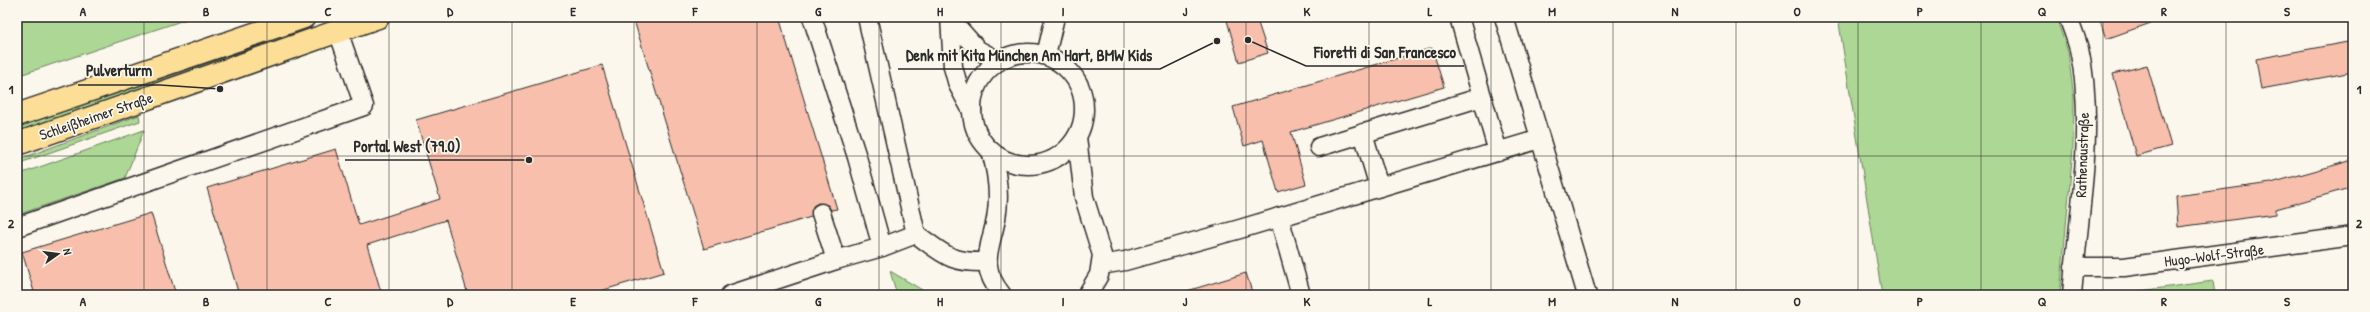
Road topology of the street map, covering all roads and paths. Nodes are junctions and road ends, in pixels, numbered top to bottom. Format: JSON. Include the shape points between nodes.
{"nodes":[{"id":1,"x":304,"y":17,"type":"edge"},
{"id":2,"x":378,"y":17,"type":"edge"},
{"id":3,"x":812,"y":17,"type":"edge"},
{"id":4,"x":867,"y":17,"type":"edge"},
{"id":5,"x":1055,"y":17,"type":"edge"},
{"id":6,"x":1459,"y":17,"type":"edge"},
{"id":7,"x":1504,"y":17,"type":"edge"},
{"id":8,"x":2068,"y":17,"type":"edge"},
{"id":9,"x":950,"y":18,"type":"edge"},
{"id":10,"x":338,"y":31,"type":"junction"},
{"id":11,"x":1046,"y":55,"type":"junction"},
{"id":12,"x":999,"y":61,"type":"junction"},
{"id":13,"x":1482,"y":98,"type":"junction"},
{"id":14,"x":972,"y":111,"type":"junction"},
{"id":15,"x":17,"y":115,"type":"edge"},
{"id":16,"x":1363,"y":134,"type":"junction"},
{"id":17,"x":1077,"y":137,"type":"junction"},
{"id":18,"x":1540,"y":139,"type":"junction"},
{"id":19,"x":17,"y":144,"type":"edge"},
{"id":20,"x":1319,"y":147,"type":"dead end"},
{"id":21,"x":991,"y":151,"type":"junction"},
{"id":22,"x":1498,"y":152,"type":"junction"},
{"id":23,"x":1379,"y":187,"type":"junction"},
{"id":24,"x":821,"y":213,"type":"dead end"},
{"id":25,"x":1280,"y":217,"type":"junction"},
{"id":26,"x":17,"y":227,"type":"edge"},
{"id":27,"x":916,"y":234,"type":"junction"},
{"id":28,"x":2353,"y":236,"type":"edge"},
{"id":29,"x":882,"y":247,"type":"junction"},
{"id":30,"x":836,"y":260,"type":"junction"},
{"id":31,"x":987,"y":262,"type":"junction"},
{"id":32,"x":1101,"y":265,"type":"junction"},
{"id":33,"x":2074,"y":267,"type":"junction"},
{"id":34,"x":1091,"y":293,"type":"edge"},
{"id":35,"x":730,"y":295,"type":"edge"},
{"id":36,"x":1002,"y":295,"type":"edge"},
{"id":37,"x":1300,"y":295,"type":"edge"},
{"id":38,"x":1587,"y":295,"type":"edge"},
{"id":39,"x":2072,"y":295,"type":"edge"}],
"edges":[{"from":1,"to":15,"type":"main road","name":"Schleißheimer Straße"},
{"from":2,"to":10,"type":"main road","name":"Schleißheimer Straße"},
{"from":3,"to":29,"type":"street","via":[[857,157]]},
{"from":4,"to":27,"type":"street"},
{"from":5,"to":11,"type":"street"},
{"from":6,"to":13,"type":"street"},
{"from":7,"to":18,"type":"street"},
{"from":8,"to":33,"type":"street","name":"Rathenaustraße","via":[[2082,68],[2085,119],[2083,173]]},
{"from":9,"to":12,"type":"street","via":[[978,50]]},
{"from":9,"to":14,"type":"street","via":[[953,67],[958,85]]},
{"from":10,"to":19,"type":"main road","name":"Schleißheimer Straße"},
{"from":10,"to":26,"type":"street","via":[[364,106]]},
{"from":11,"to":12,"type":"street","via":[[1024,53]]},
{"from":11,"to":17,"type":"street","via":[[1065,66],[1078,84],[1084,111]]},
{"from":12,"to":14,"type":"street","via":[[987,70],[978,82],[973,96]]},
{"from":13,"to":16,"type":"street"},
{"from":13,"to":22,"type":"street"},
{"from":14,"to":21,"type":"street","via":[[978,136]]},
{"from":16,"to":20,"type":"street"},
{"from":16,"to":23,"type":"street"},
{"from":17,"to":21,"type":"street","via":[[1062,154],[1037,165],[1012,163]]},
{"from":17,"to":32,"type":"street","via":[[1080,179],[1102,255]]},
{"from":18,"to":22,"type":"street"},
{"from":18,"to":38,"type":"street"},
{"from":21,"to":31,"type":"street","via":[[998,200]]},
{"from":22,"to":23,"type":"street"},
{"from":23,"to":25,"type":"street"},
{"from":24,"to":30,"type":"street"},
{"from":25,"to":32,"type":"street","via":[[1126,262]]},
{"from":25,"to":37,"type":"street"},
{"from":27,"to":29,"type":"street"},
{"from":27,"to":31,"type":"street","via":[[950,258],[969,263]]},
{"from":28,"to":33,"type":"street","name":"Hugo-Wolf-Straße","via":[[2124,267]]},
{"from":29,"to":30,"type":"street"},
{"from":30,"to":35,"type":"street"},
{"from":31,"to":36,"type":"street","via":[[994,285]]},
{"from":32,"to":34,"type":"street"},
{"from":33,"to":39,"type":"street","name":"Rathenaustraße"}]}
